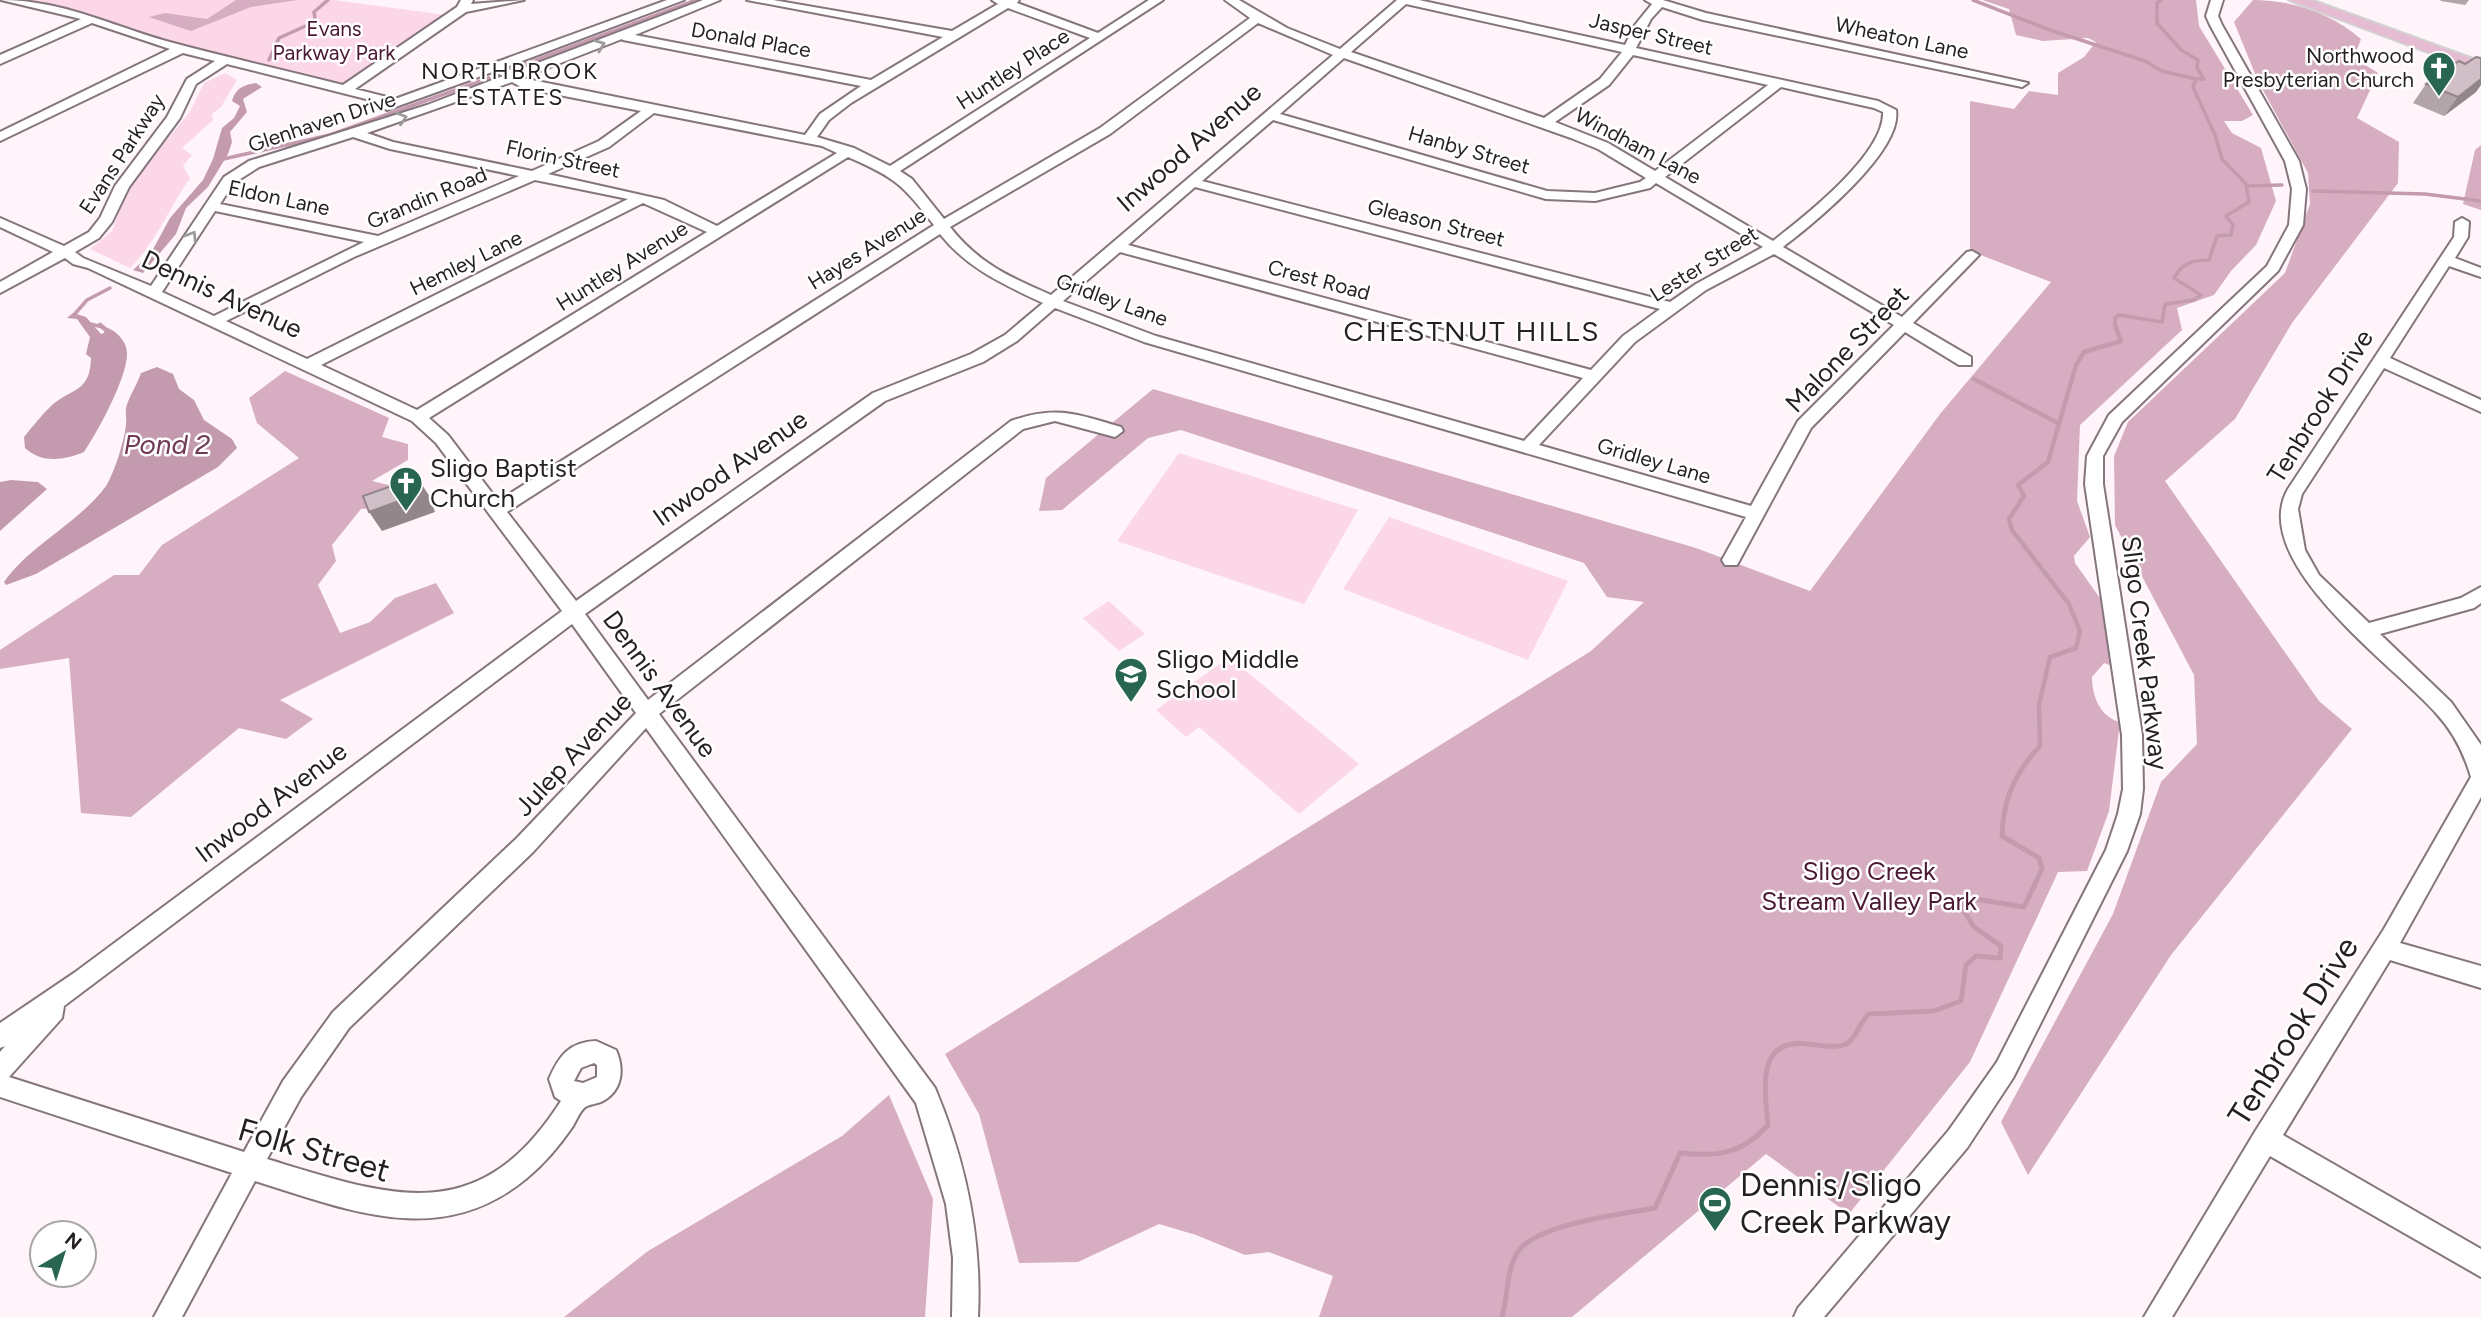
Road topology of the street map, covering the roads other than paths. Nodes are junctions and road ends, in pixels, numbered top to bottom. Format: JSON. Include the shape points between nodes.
{"nodes":[{"id":1,"x":7,"y":0,"type":"edge"},
{"id":2,"x":518,"y":0,"type":"edge"},
{"id":3,"x":678,"y":0,"type":"edge"},
{"id":4,"x":714,"y":0,"type":"edge"},
{"id":5,"x":753,"y":0,"type":"edge"},
{"id":6,"x":1157,"y":0,"type":"edge"},
{"id":7,"x":1231,"y":0,"type":"edge"},
{"id":8,"x":1403,"y":0,"type":"edge"},
{"id":9,"x":2217,"y":0,"type":"edge"},
{"id":10,"x":2297,"y":0,"type":"edge"},
{"id":11,"x":2325,"y":0,"type":"edge"},
{"id":12,"x":1006,"y":1,"type":"edge"},
{"id":13,"x":1656,"y":1,"type":"edge"},
{"id":14,"x":464,"y":4,"type":"edge"},
{"id":15,"x":1258,"y":18,"type":"junction"},
{"id":16,"x":92,"y":19,"type":"junction"},
{"id":17,"x":954,"y":35,"type":"junction"},
{"id":18,"x":623,"y":36,"type":"junction"},
{"id":19,"x":1099,"y":37,"type":"junction"},
{"id":20,"x":181,"y":49,"type":"junction"},
{"id":21,"x":1628,"y":49,"type":"junction"},
{"id":22,"x":1341,"y":53,"type":"junction"},
{"id":23,"x":2481,"y":57,"type":"edge"},
{"id":24,"x":226,"y":59,"type":"junction"},
{"id":25,"x":0,"y":60,"type":"edge"},
{"id":26,"x":498,"y":67,"type":"junction"},
{"id":27,"x":2481,"y":67,"type":"edge"},
{"id":28,"x":513,"y":78,"type":"junction"},
{"id":29,"x":1778,"y":83,"type":"junction"},
{"id":30,"x":2022,"y":83,"type":"dead end"},
{"id":31,"x":872,"y":84,"type":"junction"},
{"id":32,"x":346,"y":89,"type":"junction"},
{"id":33,"x":397,"y":103,"type":"junction"},
{"id":34,"x":375,"y":109,"type":"dead end"},
{"id":35,"x":652,"y":109,"type":"junction"},
{"id":36,"x":1889,"y":110,"type":"joint"},
{"id":37,"x":1269,"y":115,"type":"junction"},
{"id":38,"x":1547,"y":122,"type":"junction"},
{"id":39,"x":354,"y":133,"type":"junction"},
{"id":40,"x":0,"y":137,"type":"edge"},
{"id":41,"x":810,"y":139,"type":"junction"},
{"id":42,"x":849,"y":152,"type":"junction"},
{"id":43,"x":891,"y":171,"type":"junction"},
{"id":44,"x":536,"y":174,"type":"junction"},
{"id":45,"x":1657,"y":177,"type":"junction"},
{"id":46,"x":1191,"y":181,"type":"junction"},
{"id":47,"x":642,"y":198,"type":"junction"},
{"id":48,"x":211,"y":206,"type":"junction"},
{"id":49,"x":0,"y":222,"type":"edge"},
{"id":50,"x":2462,"y":222,"type":"dead end"},
{"id":51,"x":941,"y":227,"type":"junction"},
{"id":52,"x":718,"y":232,"type":"junction"},
{"id":53,"x":380,"y":241,"type":"junction"},
{"id":54,"x":1116,"y":246,"type":"junction"},
{"id":55,"x":1773,"y":246,"type":"junction"},
{"id":56,"x":69,"y":254,"type":"junction"},
{"id":57,"x":1972,"y":255,"type":"dead end"},
{"id":58,"x":2447,"y":260,"type":"junction"},
{"id":59,"x":2481,"y":273,"type":"edge"},
{"id":60,"x":0,"y":288,"type":"edge"},
{"id":61,"x":154,"y":293,"type":"junction"},
{"id":62,"x":1051,"y":302,"type":"junction"},
{"id":63,"x":1671,"y":307,"type":"junction"},
{"id":64,"x":215,"y":321,"type":"junction"},
{"id":65,"x":1903,"y":325,"type":"junction"},
{"id":66,"x":2381,"y":360,"type":"junction"},
{"id":67,"x":1965,"y":361,"type":"dead end"},
{"id":68,"x":308,"y":365,"type":"junction"},
{"id":69,"x":1592,"y":376,"type":"junction"},
{"id":70,"x":2481,"y":407,"type":"edge"},
{"id":71,"x":418,"y":417,"type":"junction"},
{"id":72,"x":1115,"y":431,"type":"dead end"},
{"id":73,"x":1527,"y":448,"type":"junction"},
{"id":74,"x":495,"y":511,"type":"junction"},
{"id":75,"x":1754,"y":513,"type":"junction"},
{"id":76,"x":1731,"y":560,"type":"dead end"},
{"id":77,"x":2481,"y":594,"type":"edge"},
{"id":78,"x":574,"y":613,"type":"junction"},
{"id":79,"x":2366,"y":632,"type":"junction"},
{"id":80,"x":647,"y":714,"type":"junction"},
{"id":81,"x":2481,"y":778,"type":"edge"},
{"id":82,"x":2384,"y":948,"type":"junction"},
{"id":83,"x":2481,"y":977,"type":"edge"},
{"id":84,"x":82,"y":981,"type":"junction"},
{"id":85,"x":0,"y":1037,"type":"edge"},
{"id":86,"x":0,"y":1069,"type":"edge"},
{"id":87,"x":0,"y":1085,"type":"edge"},
{"id":88,"x":578,"y":1097,"type":"dead end"},
{"id":89,"x":2265,"y":1139,"type":"junction"},
{"id":90,"x":249,"y":1167,"type":"junction"},
{"id":91,"x":2481,"y":1264,"type":"edge"},
{"id":92,"x":167,"y":1317,"type":"edge"},
{"id":93,"x":965,"y":1317,"type":"edge"},
{"id":94,"x":1807,"y":1317,"type":"edge"},
{"id":95,"x":2157,"y":1317,"type":"edge"}],
"edges":[{"from":1,"to":16,"type":"street"},
{"from":2,"to":14,"type":"street"},
{"from":3,"to":26,"type":"street","name":"Glenhaven Drive"},
{"from":4,"to":18,"type":"street","name":"Glenhaven Drive"},
{"from":5,"to":17,"type":"street"},
{"from":6,"to":19,"type":"street","name":"Huntley Place"},
{"from":7,"to":15,"type":"street","name":"Windham Lane"},
{"from":8,"to":21,"type":"street","name":"Jasper Street"},
{"from":8,"to":22,"type":"street","name":"Inwood Avenue"},
{"from":9,"to":94,"type":"street","name":"Sligo Creek Parkway","via":[[2212,16],[2294,167],[2300,190],[2296,225],[2273,268],[2115,419],[2095,456],[2094,484],[2132,735],[2129,814],[2116,851],[2005,1070],[1958,1139]]},
{"from":10,"to":27,"type":"main road"},
{"from":11,"to":23,"type":"main road"},
{"from":12,"to":17,"type":"street"},
{"from":12,"to":19,"type":"street"},
{"from":13,"to":21,"type":"street"},
{"from":13,"to":30,"type":"street","name":"Wheaton Lane","via":[[1703,16]]},
{"from":14,"to":32,"type":"street"},
{"from":15,"to":22,"type":"street","name":"Windham Lane"},
{"from":15,"to":51,"type":"street","name":"Hayes Avenue","via":[[1105,131]]},
{"from":16,"to":20,"type":"street"},
{"from":16,"to":25,"type":"street"},
{"from":17,"to":31,"type":"street"},
{"from":28,"to":18,"type":"street","name":"Glenhaven Drive","one_way":true},
{"from":18,"to":31,"type":"street","name":"Donald Place"},
{"from":19,"to":43,"type":"street","name":"Huntley Place"},
{"from":20,"to":24,"type":"street"},
{"from":20,"to":40,"type":"street"},
{"from":21,"to":29,"type":"street","name":"Jasper Street"},
{"from":21,"to":38,"type":"street","via":[[1605,82]]},
{"from":22,"to":37,"type":"street","name":"Inwood Avenue"},
{"from":22,"to":38,"type":"street","name":"Windham Lane"},
{"from":24,"to":32,"type":"street"},
{"from":24,"to":56,"type":"street","name":"Evans Parkway","via":[[191,82],[173,118],[122,186],[107,219]]},
{"from":26,"to":28,"type":"street","name":"Gridley Lane"},
{"from":26,"to":33,"type":"street","name":"Glenhaven Drive"},
{"from":28,"to":35,"type":"street","name":"Gridley Lane","via":[[523,84]]},
{"from":39,"to":28,"type":"street","name":"Glenhaven Drive","one_way":true},
{"from":29,"to":36,"type":"street","name":"Jasper Street"},
{"from":29,"to":45,"type":"street","name":"Hanby Street"},
{"from":31,"to":41,"type":"street","via":[[828,113]]},
{"from":32,"to":33,"type":"street"},
{"from":33,"to":34,"type":"street","name":"Glenhaven Drive"},
{"from":35,"to":41,"type":"street","name":"Gridley Lane"},
{"from":35,"to":44,"type":"street","name":"Grandin Road","via":[[604,144]]},
{"from":36,"to":55,"type":"street","name":"Lester Street","via":[[1884,136],[1850,181],[1816,215]]},
{"from":37,"to":45,"type":"street","name":"Hanby Street","via":[[1546,194],[1619,194]]},
{"from":37,"to":46,"type":"street","name":"Inwood Avenue"},
{"from":38,"to":45,"type":"street","name":"Windham Lane","via":[[1603,146]]},
{"from":39,"to":44,"type":"street","name":"Florin Street","via":[[390,145]]},
{"from":39,"to":48,"type":"street","name":"Glenhaven Drive","via":[[254,164],[229,180]]},
{"from":41,"to":42,"type":"street","name":"Gridley Lane"},
{"from":42,"to":43,"type":"street","name":"Gridley Lane"},
{"from":42,"to":52,"type":"street","name":"Huntley Avenue"},
{"from":43,"to":51,"type":"street","name":"Gridley Lane","via":[[916,192]]},
{"from":44,"to":47,"type":"street","name":"Florin Street"},
{"from":44,"to":53,"type":"street","name":"Grandin Road"},
{"from":45,"to":55,"type":"street","name":"Windham Lane"},
{"from":46,"to":54,"type":"street","name":"Inwood Avenue"},
{"from":46,"to":63,"type":"street","name":"Gleason Street"},
{"from":47,"to":52,"type":"street","name":"Florin Street"},
{"from":47,"to":68,"type":"street","name":"Hemley Lane"},
{"from":48,"to":53,"type":"street","name":"Eldon Lane"},
{"from":61,"to":48,"type":"street","name":"Glenhaven Drive","one_way":true},
{"from":49,"to":56,"type":"street","name":"Dennis Avenue"},
{"from":50,"to":58,"type":"street","name":"Tenbrook Drive","via":[[2461,237]]},
{"from":51,"to":62,"type":"street","name":"Gridley Lane","via":[[990,273]]},
{"from":51,"to":74,"type":"street","name":"Hayes Avenue"},
{"from":52,"to":71,"type":"street","name":"Huntley Avenue"},
{"from":53,"to":64,"type":"street","name":"Grandin Road"},
{"from":54,"to":62,"type":"street","name":"Inwood Avenue"},
{"from":54,"to":69,"type":"street","name":"Crest Road"},
{"from":55,"to":63,"type":"street","name":"Lester Street"},
{"from":55,"to":65,"type":"street","name":"Windham Lane"},
{"from":56,"to":60,"type":"street","name":"Evans Parkway"},
{"from":56,"to":61,"type":"street","name":"Dennis Avenue"},
{"from":57,"to":65,"type":"street","name":"Malone Street"},
{"from":58,"to":59,"type":"street"},
{"from":58,"to":66,"type":"street","name":"Tenbrook Drive"},
{"from":61,"to":64,"type":"street","name":"Dennis Avenue"},
{"from":62,"to":73,"type":"street","name":"Gridley Lane","via":[[1150,340]]},
{"from":62,"to":78,"type":"street","name":"Inwood Avenue","via":[[996,349],[879,397]]},
{"from":63,"to":69,"type":"street","name":"Lester Street","via":[[1629,339]]},
{"from":64,"to":68,"type":"street","name":"Dennis Avenue"},
{"from":65,"to":67,"type":"street","name":"Windham Lane"},
{"from":65,"to":75,"type":"street","name":"Malone Street","via":[[1804,425]]},
{"from":66,"to":70,"type":"street"},
{"from":66,"to":79,"type":"street","name":"Tenbrook Drive","via":[[2288,509],[2296,550],[2314,580]]},
{"from":68,"to":71,"type":"street","name":"Dennis Avenue"},
{"from":69,"to":73,"type":"street","name":"Lester Street"},
{"from":71,"to":74,"type":"street","name":"Dennis Avenue","via":[[442,439]]},
{"from":72,"to":80,"type":"street","name":"Julep Avenue","via":[[1055,414],[1041,414],[1017,425]]},
{"from":73,"to":75,"type":"street","name":"Gridley Lane"},
{"from":74,"to":78,"type":"street","name":"Dennis Avenue"},
{"from":75,"to":76,"type":"street","name":"Malone Street"},
{"from":77,"to":79,"type":"street","via":[[2467,603]]},
{"from":78,"to":80,"type":"street","name":"Dennis Avenue"},
{"from":78,"to":84,"type":"street","name":"Inwood Avenue"},
{"from":79,"to":81,"type":"street","name":"Tenbrook Drive","via":[[2444,708],[2474,751]]},
{"from":80,"to":90,"type":"street","name":"Julep Avenue","via":[[525,845],[341,1020],[292,1088]]},
{"from":80,"to":93,"type":"street","name":"Dennis Avenue","via":[[926,1096],[953,1170],[965,1234]]},
{"from":81,"to":82,"type":"street","name":"Tenbrook Drive"},
{"from":82,"to":83,"type":"street"},
{"from":82,"to":89,"type":"street","name":"Tenbrook Drive"},
{"from":84,"to":85,"type":"street","name":"Inwood Avenue"},
{"from":84,"to":86,"type":"street","name":"Inwood Avenue"},
{"from":87,"to":90,"type":"street","name":"Folk Street"},
{"from":88,"to":90,"type":"street","name":"Folk Street","via":[[540,1151],[508,1178],[469,1197],[433,1207],[391,1208]]},
{"from":89,"to":91,"type":"street"},
{"from":89,"to":95,"type":"street","name":"Tenbrook Drive"},
{"from":90,"to":92,"type":"street","name":"Julep Avenue"}]}
